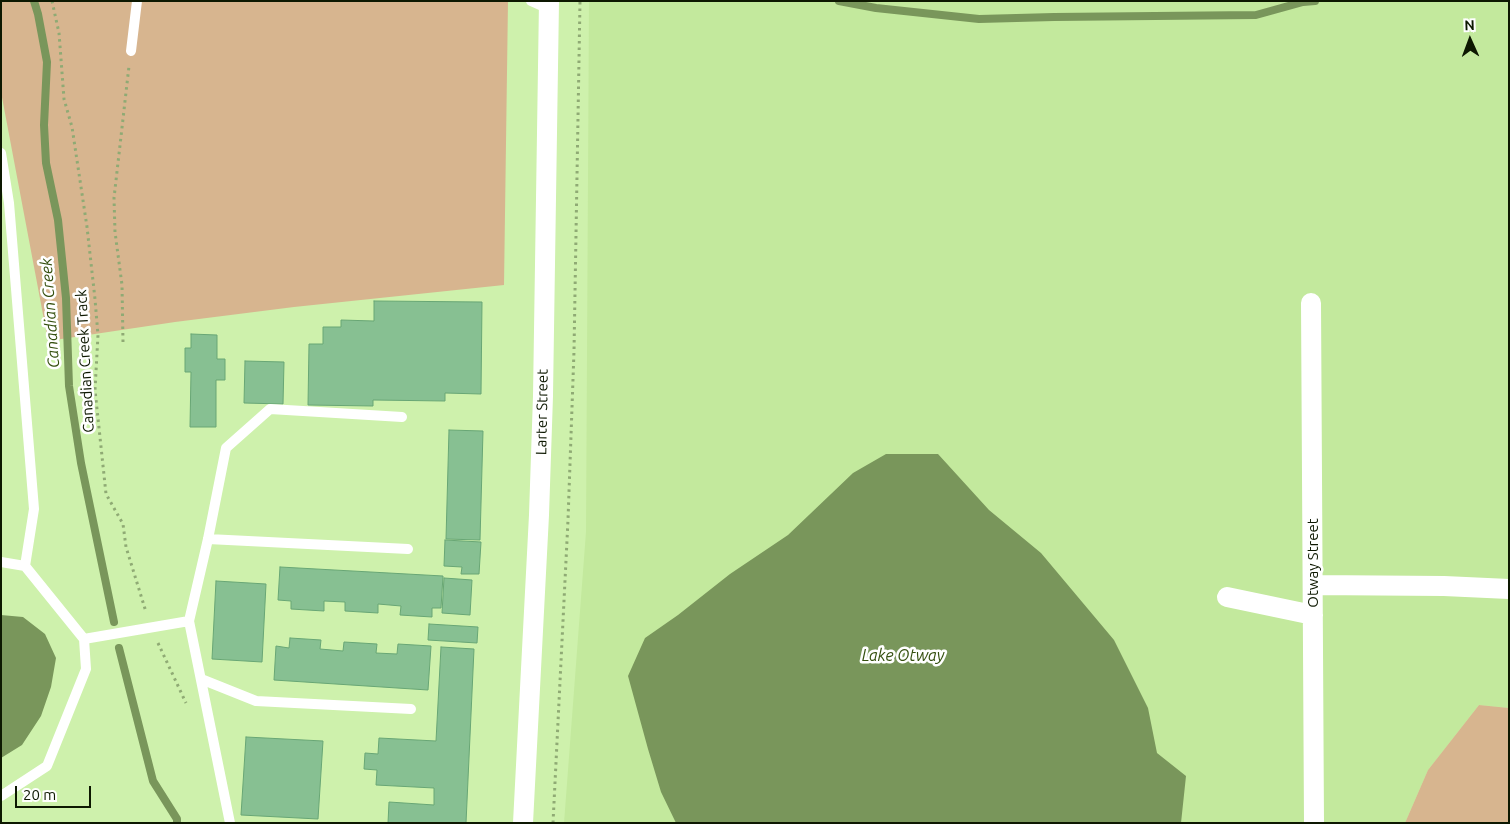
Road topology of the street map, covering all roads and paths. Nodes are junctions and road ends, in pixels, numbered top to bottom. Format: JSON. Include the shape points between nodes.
{"nodes":[{"id":1,"x":52,"y":1,"type":"edge"},
{"id":2,"x":137,"y":1,"type":"edge"},
{"id":3,"x":531,"y":1,"type":"edge"},
{"id":4,"x":580,"y":1,"type":"edge"},
{"id":5,"x":549,"y":5,"type":"edge"},
{"id":6,"x":131,"y":51,"type":"joint"},
{"id":7,"x":1,"y":153,"type":"edge"},
{"id":8,"x":1311,"y":303,"type":"dead end"},
{"id":9,"x":123,"y":342,"type":"dead end"},
{"id":10,"x":402,"y":417,"type":"dead end"},
{"id":11,"x":208,"y":538,"type":"junction"},
{"id":12,"x":408,"y":549,"type":"dead end"},
{"id":13,"x":1,"y":562,"type":"edge"},
{"id":14,"x":25,"y":566,"type":"junction"},
{"id":15,"x":1313,"y":585,"type":"junction"},
{"id":16,"x":1509,"y":589,"type":"edge"},
{"id":17,"x":1227,"y":597,"type":"dead end"},
{"id":18,"x":1313,"y":615,"type":"junction"},
{"id":19,"x":189,"y":621,"type":"junction"},
{"id":20,"x":150,"y":628,"type":"junction"},
{"id":21,"x":84,"y":639,"type":"junction"},
{"id":22,"x":201,"y":679,"type":"junction"},
{"id":23,"x":411,"y":709,"type":"dead end"},
{"id":24,"x":189,"y":710,"type":"dead end"},
{"id":25,"x":1,"y":796,"type":"edge"},
{"id":26,"x":230,"y":823,"type":"edge"},
{"id":27,"x":523,"y":823,"type":"edge"},
{"id":28,"x":553,"y":823,"type":"edge"},
{"id":29,"x":1314,"y":823,"type":"edge"}],
"edges":[{"from":1,"to":20,"type":"path","name":"Canadian Creek Track","via":[[93,281],[98,335],[95,390],[106,494],[123,524],[126,547]]},
{"from":2,"to":6,"type":"lane"},
{"from":3,"to":5,"type":"lane"},
{"from":4,"to":28,"type":"path","via":[[574,352]]},
{"from":5,"to":27,"type":"street","name":"Larter Street","via":[[539,515]]},
{"from":6,"to":9,"type":"path","via":[[114,198],[122,285]]},
{"from":7,"to":14,"type":"lane","via":[[9,203],[34,509]]},
{"from":8,"to":15,"type":"street","name":"Otway Street"},
{"from":10,"to":11,"type":"lane","via":[[270,409],[226,448]]},
{"from":11,"to":12,"type":"lane"},
{"from":11,"to":19,"type":"lane"},
{"from":13,"to":14,"type":"lane"},
{"from":14,"to":21,"type":"lane"},
{"from":15,"to":16,"type":"street"},
{"from":15,"to":18,"type":"street","name":"Otway Street"},
{"from":17,"to":18,"type":"street"},
{"from":18,"to":29,"type":"street","name":"Otway Street"},
{"from":19,"to":20,"type":"lane"},
{"from":19,"to":22,"type":"lane"},
{"from":20,"to":21,"type":"lane"},
{"from":20,"to":24,"type":"path","name":"Canadian Creek Track"},
{"from":21,"to":25,"type":"lane","via":[[86,669],[47,766]]},
{"from":22,"to":23,"type":"lane","via":[[256,701]]},
{"from":22,"to":26,"type":"lane"}]}
